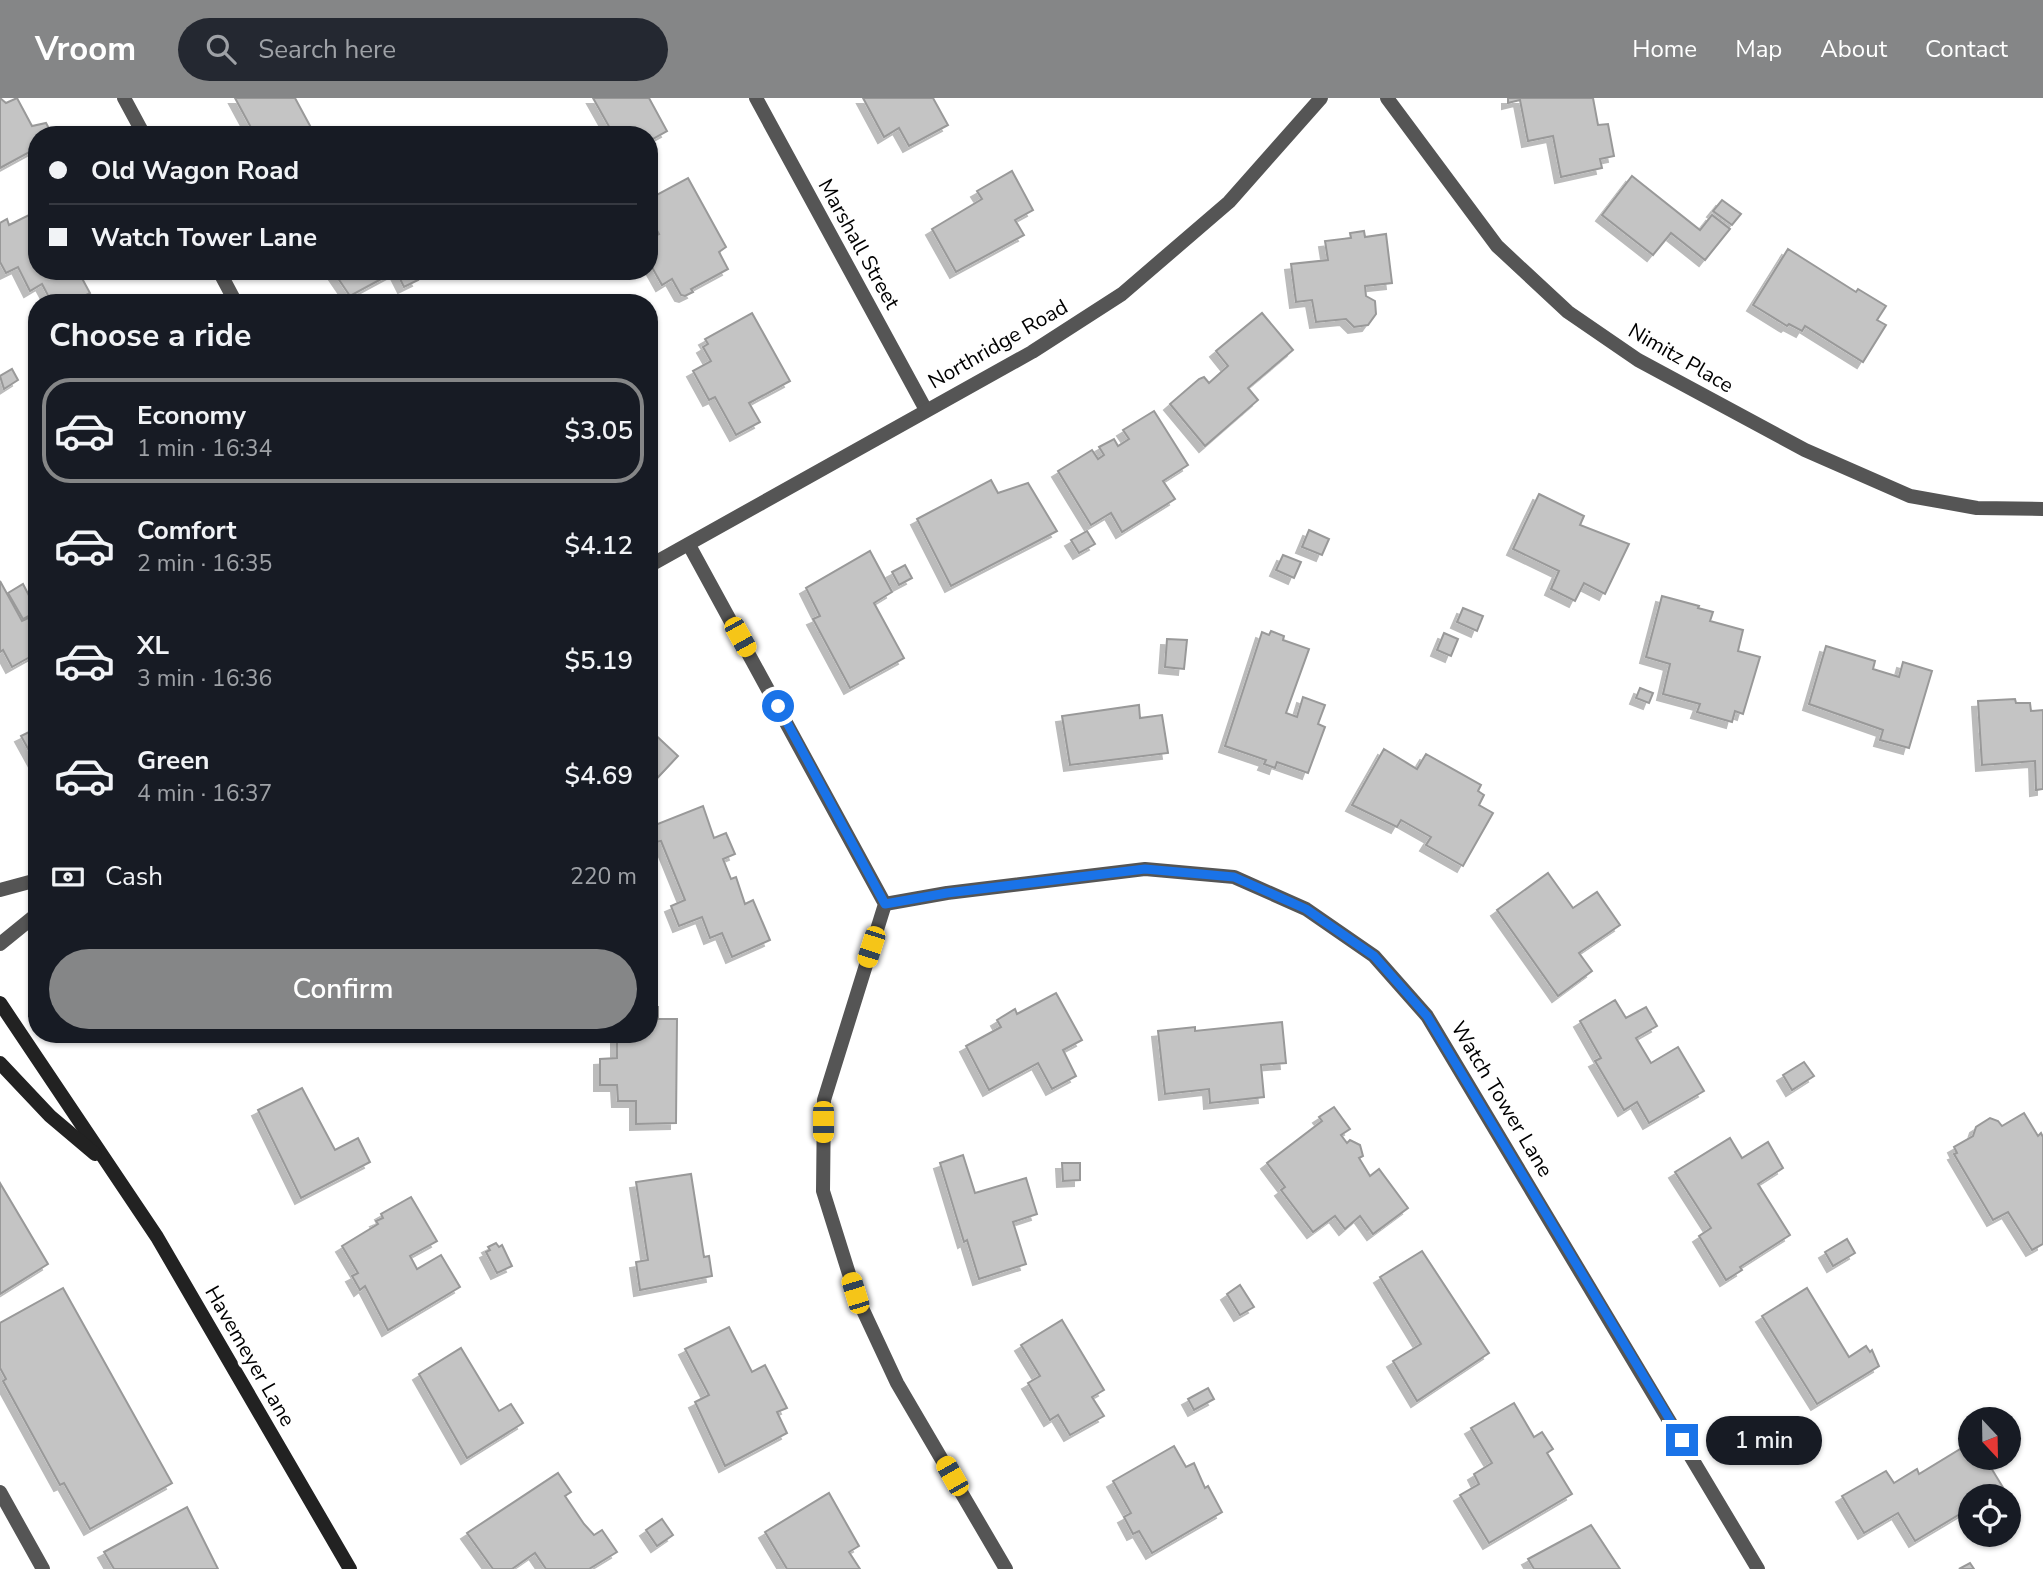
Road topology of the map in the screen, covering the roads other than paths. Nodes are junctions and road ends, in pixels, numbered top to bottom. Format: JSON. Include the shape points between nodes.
{"nodes":[{"id":1,"x":124,"y":98,"type":"edge"},
{"id":2,"x":756,"y":98,"type":"edge"},
{"id":3,"x":1321,"y":98,"type":"edge"},
{"id":4,"x":1387,"y":98,"type":"edge"},
{"id":5,"x":139,"y":126,"type":"edge"},
{"id":6,"x":926,"y":410,"type":"junction"},
{"id":7,"x":2043,"y":509,"type":"edge"},
{"id":8,"x":689,"y":545,"type":"junction"},
{"id":9,"x":658,"y":561,"type":"edge"},
{"id":10,"x":28,"y":882,"type":"edge"},
{"id":11,"x":0,"y":890,"type":"edge"},
{"id":12,"x":885,"y":904,"type":"junction"},
{"id":13,"x":28,"y":921,"type":"edge"},
{"id":14,"x":0,"y":944,"type":"edge"},
{"id":15,"x":0,"y":1003,"type":"edge"},
{"id":16,"x":0,"y":1063,"type":"edge"},
{"id":17,"x":109,"y":1166,"type":"junction"},
{"id":18,"x":0,"y":1492,"type":"edge"},
{"id":19,"x":43,"y":1569,"type":"edge"},
{"id":20,"x":350,"y":1569,"type":"edge"},
{"id":21,"x":1006,"y":1569,"type":"edge"},
{"id":22,"x":1758,"y":1569,"type":"edge"}],
"edges":[{"from":1,"to":5,"type":"street"},
{"from":2,"to":6,"type":"street","name":"Marshall Street"},
{"from":3,"to":6,"type":"street","name":"Northridge Road","via":[[1229,202],[1122,294],[1032,352]]},
{"from":4,"to":7,"type":"street","name":"Nimitz Place","via":[[1497,246],[1567,312],[1638,360],[1805,450],[1910,496],[1977,508]]},
{"from":6,"to":8,"type":"street","name":"Northridge Road"},
{"from":8,"to":9,"type":"street","name":"Northridge Road"},
{"from":8,"to":12,"type":"street"},
{"from":10,"to":11,"type":"street"},
{"from":12,"to":21,"type":"street","via":[[824,1100],[823,1191],[855,1293],[897,1383]]},
{"from":12,"to":22,"type":"street","name":"Watch Tower Lane","via":[[1145,869],[1234,877],[1306,909],[1374,956],[1427,1016]]},
{"from":13,"to":14,"type":"street"},
{"from":15,"to":17,"type":"street","name":"Havemeyer Lane"},
{"from":16,"to":17,"type":"street","name":"Havemeyer Lane","via":[[50,1116]]},
{"from":17,"to":20,"type":"street","name":"Havemeyer Lane","via":[[157,1237]]},
{"from":18,"to":19,"type":"street"}]}
